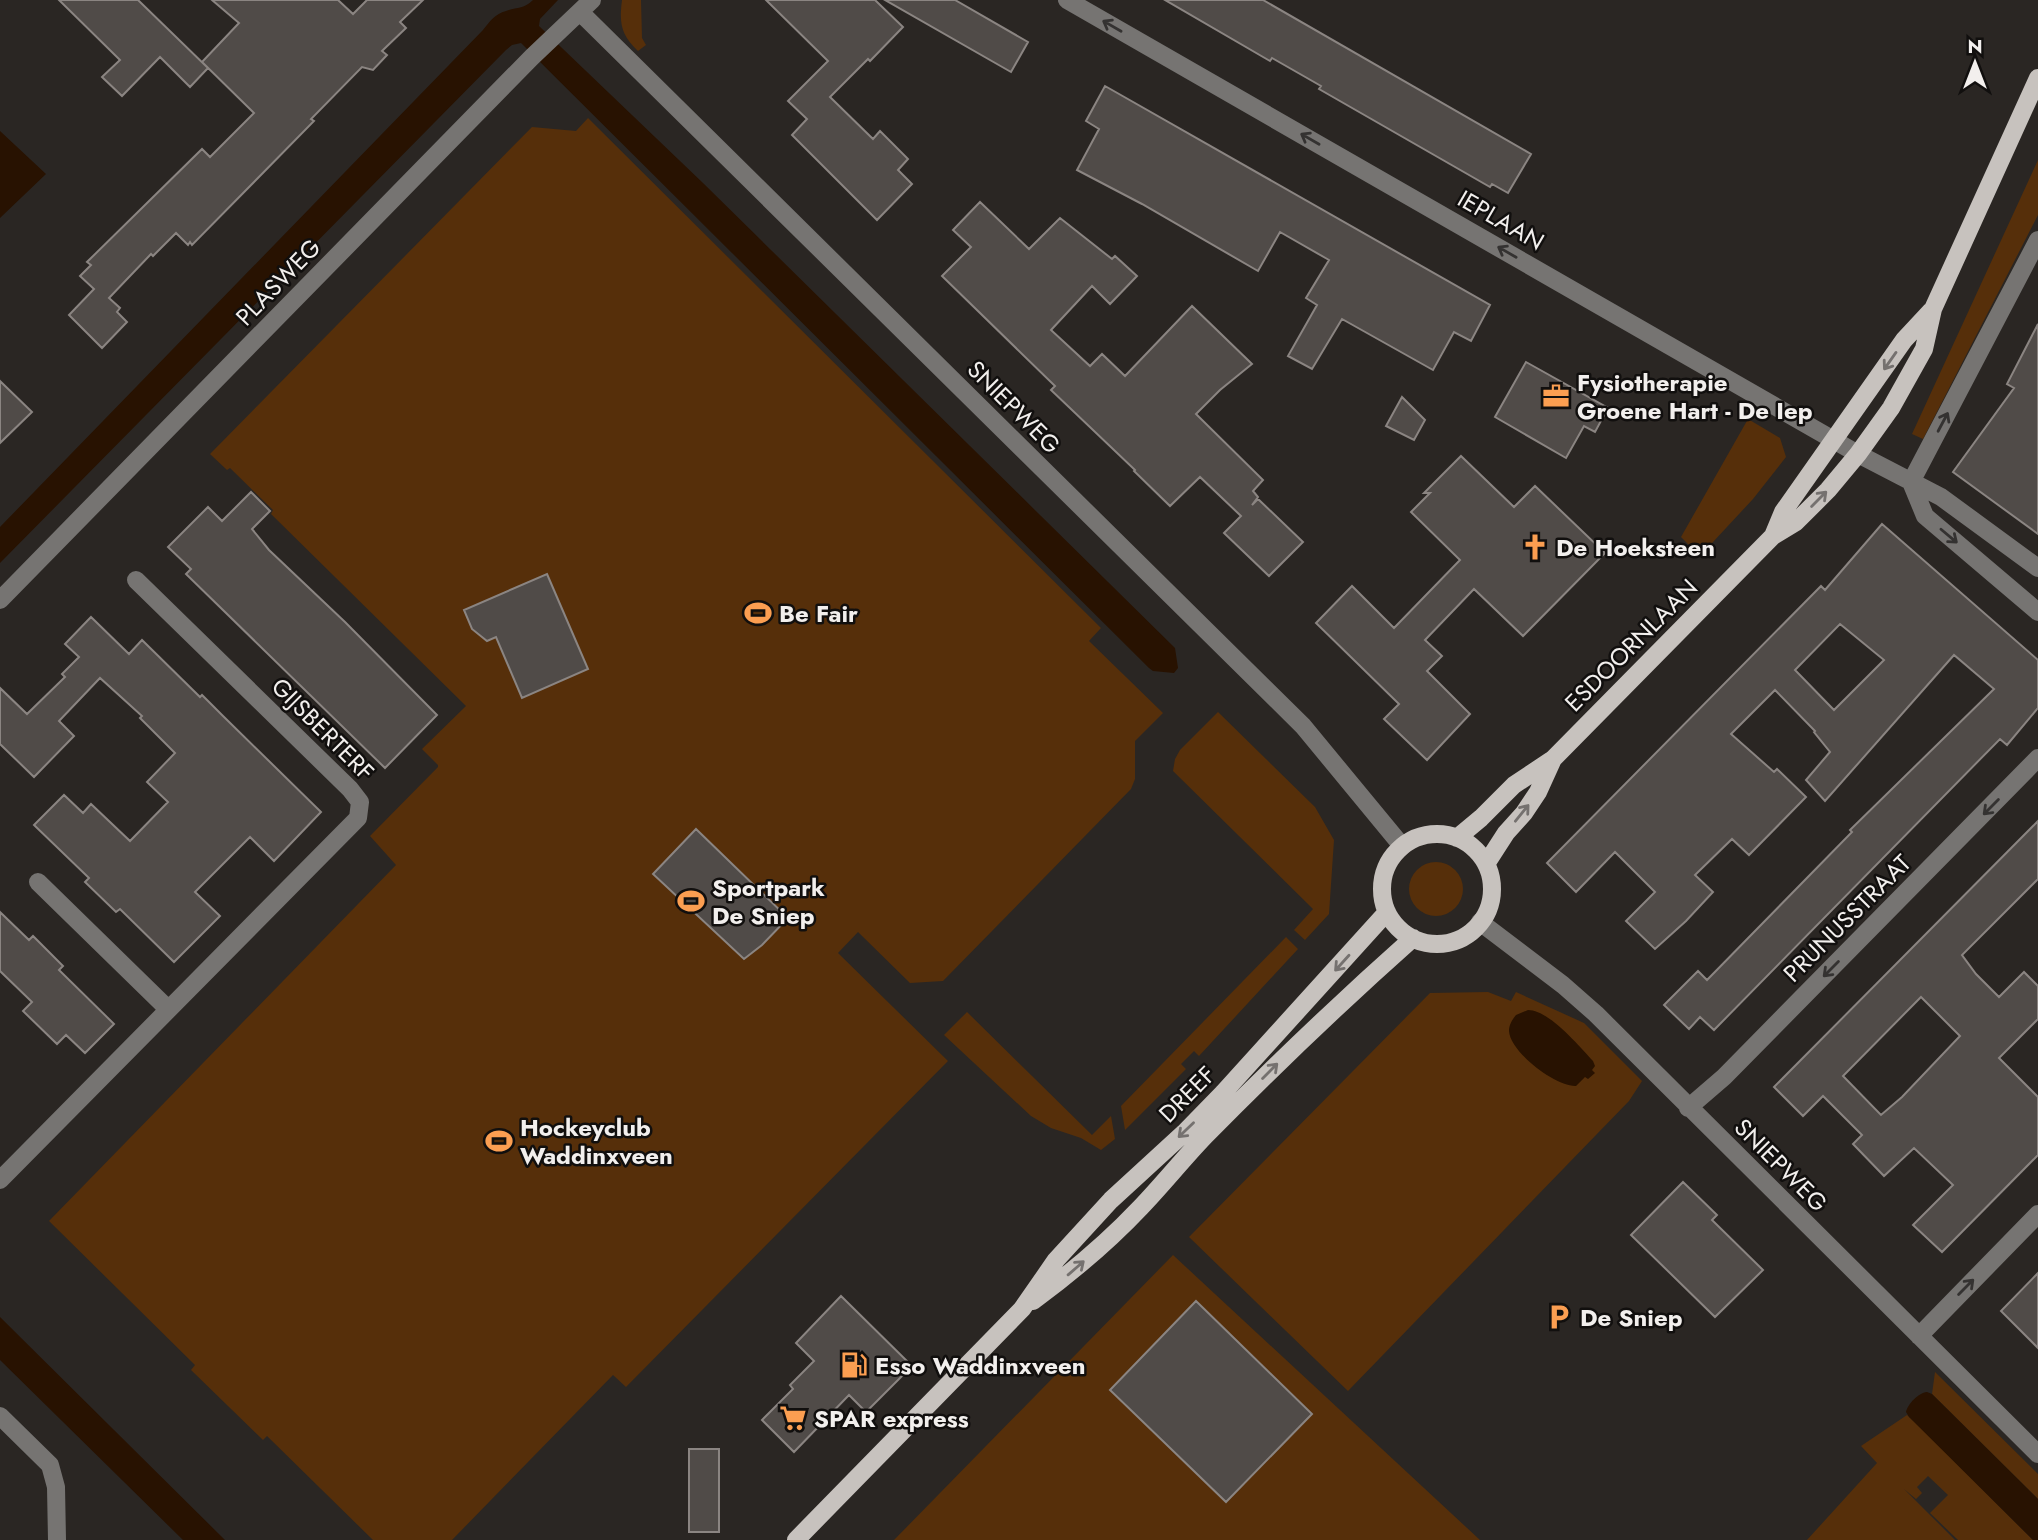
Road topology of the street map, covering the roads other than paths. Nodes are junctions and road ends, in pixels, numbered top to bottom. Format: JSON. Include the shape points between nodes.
{"nodes":[{"id":1,"x":1067,"y":0,"type":"edge"},
{"id":2,"x":586,"y":6,"type":"edge"},
{"id":3,"x":2038,"y":78,"type":"edge"},
{"id":4,"x":2038,"y":240,"type":"edge"},
{"id":5,"x":1933,"y":309,"type":"junction"},
{"id":6,"x":1833,"y":440,"type":"junction"},
{"id":7,"x":1858,"y":454,"type":"junction"},
{"id":8,"x":1911,"y":482,"type":"junction"},
{"id":9,"x":1773,"y":536,"type":"junction"},
{"id":10,"x":2038,"y":568,"type":"edge"},
{"id":11,"x":136,"y":580,"type":"dead end"},
{"id":12,"x":0,"y":600,"type":"edge"},
{"id":13,"x":2038,"y":612,"type":"edge"},
{"id":14,"x":2038,"y":758,"type":"edge"},
{"id":15,"x":1553,"y":759,"type":"junction"},
{"id":16,"x":1457,"y":838,"type":"junction"},
{"id":17,"x":1402,"y":846,"type":"junction"},
{"id":18,"x":1486,"y":864,"type":"junction"},
{"id":19,"x":38,"y":882,"type":"dead end"},
{"id":20,"x":1387,"y":912,"type":"junction"},
{"id":21,"x":1480,"y":922,"type":"junction"},
{"id":22,"x":1413,"y":938,"type":"junction"},
{"id":23,"x":168,"y":1009,"type":"junction"},
{"id":24,"x":1688,"y":1108,"type":"junction"},
{"id":25,"x":0,"y":1180,"type":"edge"},
{"id":26,"x":2038,"y":1214,"type":"edge"},
{"id":27,"x":1022,"y":1309,"type":"junction"},
{"id":28,"x":1919,"y":1336,"type":"junction"},
{"id":29,"x":0,"y":1416,"type":"edge"},
{"id":30,"x":2038,"y":1454,"type":"edge"},
{"id":31,"x":57,"y":1540,"type":"edge"},
{"id":32,"x":796,"y":1540,"type":"edge"}],
"edges":[{"from":6,"to":1,"type":"street","name":"IEPLAAN","one_way":true},
{"from":2,"to":12,"type":"street","name":"PLASWEG"},
{"from":2,"to":17,"type":"street","name":"SNIEPWEG","via":[[727,159],[1303,726]]},
{"from":3,"to":5,"type":"main road","name":"ESDOORNLAAN"},
{"from":8,"to":4,"type":"street","one_way":true},
{"from":5,"to":6,"type":"main road","name":"ESDOORNLAAN","one_way":true,"via":[[1904,340]]},
{"from":5,"to":7,"type":"main road","name":"ESDOORNLAAN","via":[[1924,349]]},
{"from":6,"to":7,"type":"street","name":"IEPLAAN"},
{"from":6,"to":9,"type":"main road","name":"ESDOORNLAAN","via":[[1783,512]]},
{"from":7,"to":8,"type":"street","name":"IEPLAAN"},
{"from":9,"to":7,"type":"main road","name":"ESDOORNLAAN","one_way":true,"via":[[1796,522]]},
{"from":8,"to":10,"type":"street","name":"IEPLAAN","via":[[1941,497]]},
{"from":8,"to":13,"type":"street","one_way":true,"via":[[1925,516]]},
{"from":9,"to":15,"type":"main road","name":"ESDOORNLAAN"},
{"from":11,"to":23,"type":"street","name":"GIJSBERTERF","via":[[360,802],[358,818]]},
{"from":14,"to":24,"type":"street","name":"PRUNUSSTRAAT","one_way":true,"via":[[1724,1077]]},
{"from":15,"to":16,"type":"main road","name":"ESDOORNLAAN","via":[[1514,785]]},
{"from":18,"to":15,"type":"main road","name":"ESDOORNLAAN","one_way":true,"via":[[1538,792]]},
{"from":16,"to":17,"type":"main road","via":[[1428,834]]},
{"from":16,"to":18,"type":"main road","via":[[1474,848]]},
{"from":17,"to":20,"type":"main road","via":[[1383,877]]},
{"from":18,"to":21,"type":"main road","via":[[1492,894]]},
{"from":19,"to":23,"type":"street"},
{"from":20,"to":22,"type":"main road","via":[[1398,928]]},
{"from":20,"to":27,"type":"main road","name":"DREEF","one_way":true,"via":[[1223,1093],[1111,1199],[1056,1260]]},
{"from":21,"to":22,"type":"main road","via":[[1449,942]]},
{"from":21,"to":24,"type":"street","name":"SNIEPWEG","via":[[1596,1014]]},
{"from":27,"to":22,"type":"main road","name":"DREEF","one_way":true,"via":[[1072,1272],[1130,1219],[1266,1075]]},
{"from":23,"to":25,"type":"street","name":"GIJSBERTERF"},
{"from":24,"to":28,"type":"street","name":"SNIEPWEG"},
{"from":28,"to":26,"type":"street","one_way":true},
{"from":27,"to":32,"type":"main road","name":"DREEF"},
{"from":28,"to":30,"type":"street","name":"SNIEPWEG"},
{"from":29,"to":31,"type":"street","via":[[50,1465],[56,1487]]}]}
